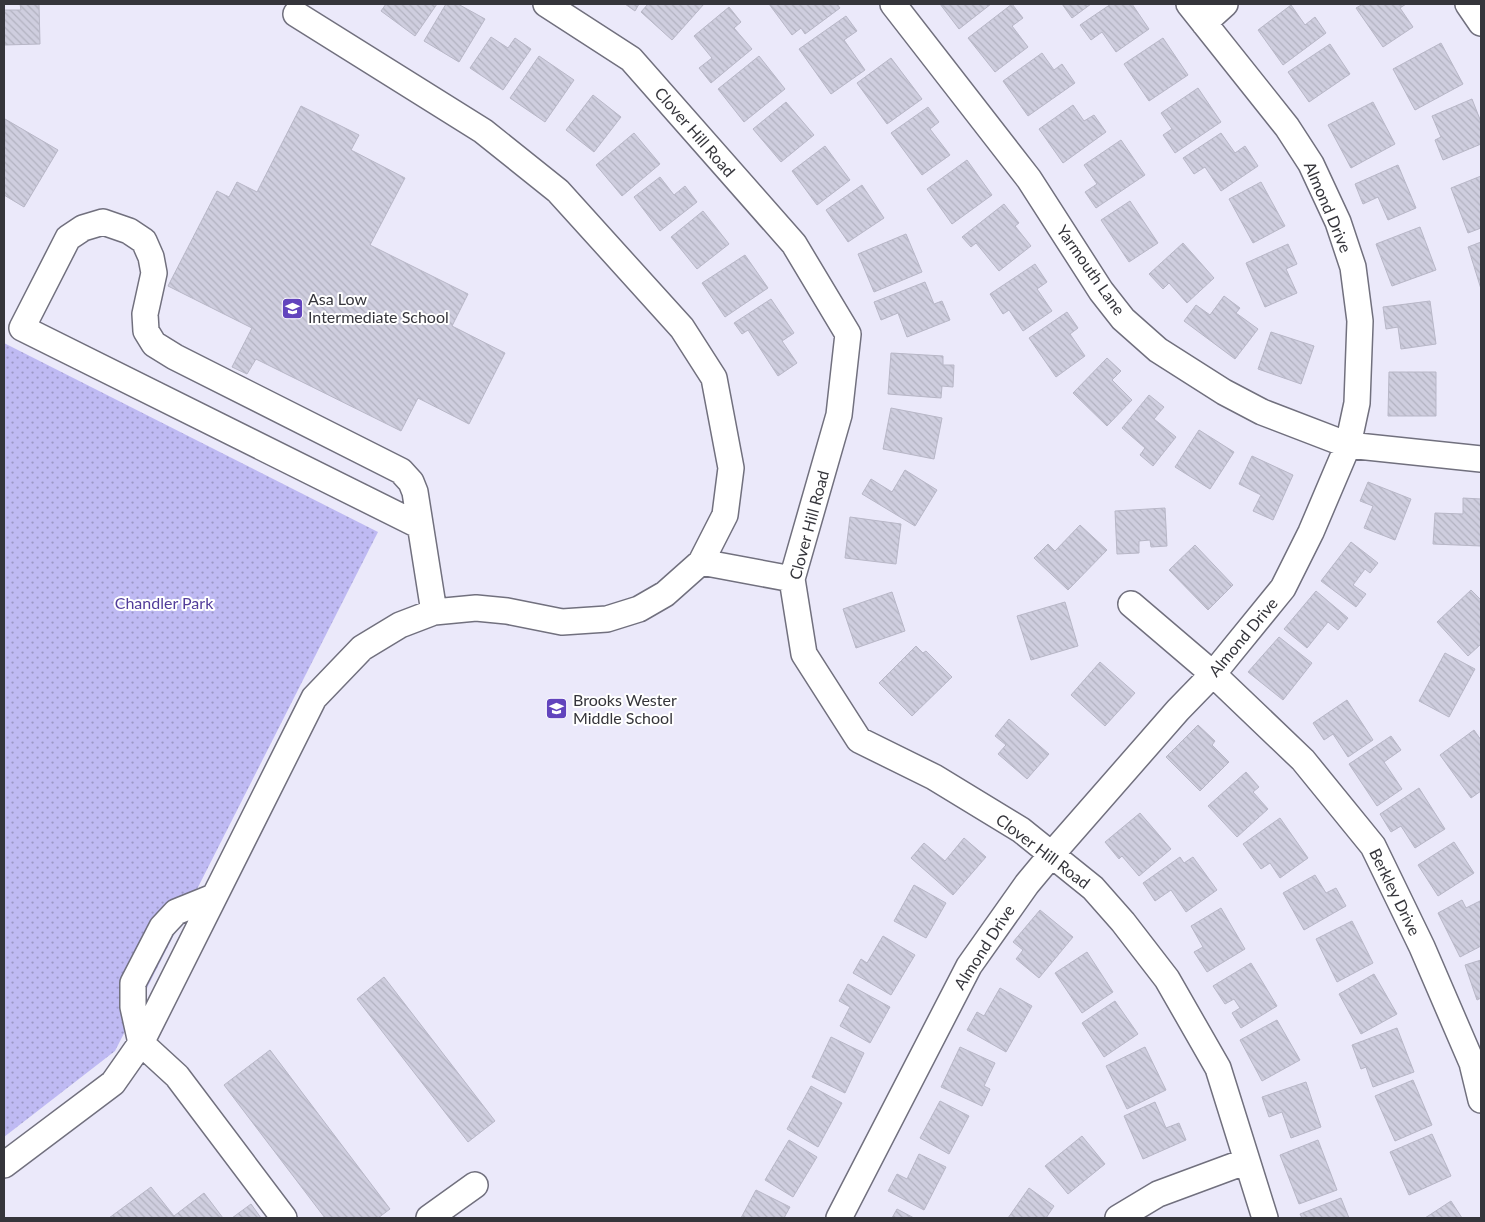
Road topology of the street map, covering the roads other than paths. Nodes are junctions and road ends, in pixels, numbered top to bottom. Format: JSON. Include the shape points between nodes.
{"nodes":[{"id":1,"x":546,"y":4,"type":"edge"},
{"id":2,"x":893,"y":4,"type":"edge"},
{"id":3,"x":1225,"y":4,"type":"edge"},
{"id":4,"x":1468,"y":4,"type":"edge"},
{"id":5,"x":1197,"y":13,"type":"edge"},
{"id":6,"x":296,"y":14,"type":"dead end"},
{"id":7,"x":1481,"y":23,"type":"edge"},
{"id":8,"x":13,"y":323,"type":"edge"},
{"id":9,"x":1348,"y":445,"type":"junction"},
{"id":10,"x":1481,"y":459,"type":"edge"},
{"id":11,"x":420,"y":526,"type":"junction"},
{"id":12,"x":701,"y":562,"type":"junction"},
{"id":13,"x":792,"y":579,"type":"junction"},
{"id":14,"x":1131,"y":604,"type":"dead end"},
{"id":15,"x":434,"y":612,"type":"junction"},
{"id":16,"x":1213,"y":674,"type":"junction"},
{"id":17,"x":1052,"y":854,"type":"junction"},
{"id":18,"x":213,"y":898,"type":"junction"},
{"id":19,"x":141,"y":1043,"type":"junction"},
{"id":20,"x":1481,"y":1100,"type":"edge"},
{"id":21,"x":1246,"y":1161,"type":"junction"},
{"id":22,"x":4,"y":1164,"type":"edge"},
{"id":23,"x":475,"y":1185,"type":"dead end"},
{"id":24,"x":284,"y":1218,"type":"edge"},
{"id":25,"x":429,"y":1218,"type":"edge"},
{"id":26,"x":839,"y":1218,"type":"edge"},
{"id":27,"x":1118,"y":1218,"type":"edge"},
{"id":28,"x":1265,"y":1218,"type":"edge"}],
"edges":[{"from":1,"to":13,"type":"street","name":"Clover Hill Road","via":[[631,59],[794,244],[848,334],[839,415]]},
{"from":2,"to":9,"type":"street","name":"Yarmouth Lane","via":[[1029,179],[1101,290],[1124,318],[1171,359],[1224,392],[1262,412]]},
{"from":3,"to":5,"type":"street"},
{"from":4,"to":7,"type":"street"},
{"from":5,"to":9,"type":"street","name":"Almond Drive","via":[[1287,127],[1311,164],[1338,222],[1353,267],[1360,321],[1357,403]]},
{"from":6,"to":12,"type":"street","via":[[483,130],[558,191],[682,328],[714,378],[731,468],[725,516]]},
{"from":8,"to":11,"type":"street"},
{"from":8,"to":11,"type":"street","via":[[68,238],[83,228],[102,222],[129,231],[144,241],[151,257],[154,273],[146,331],[154,344],[401,471],[415,492]]},
{"from":9,"to":10,"type":"street","name":"Yarmouth Lane"},
{"from":9,"to":16,"type":"street","name":"Almond Drive","via":[[1283,588]]},
{"from":11,"to":15,"type":"street"},
{"from":12,"to":13,"type":"street"},
{"from":12,"to":15,"type":"street","via":[[665,594],[639,609],[607,620],[562,622],[476,608]]},
{"from":13,"to":17,"type":"street","name":"Clover Hill Road","via":[[804,654],[859,740],[934,777],[1021,830]]},
{"from":14,"to":16,"type":"street","name":"Berkley Drive"},
{"from":15,"to":18,"type":"street","via":[[400,625],[362,648],[314,698]]},
{"from":16,"to":17,"type":"street","name":"Almond Drive"},
{"from":16,"to":20,"type":"street","name":"Berkley Drive","via":[[1303,760],[1373,846],[1422,947],[1472,1063]]},
{"from":17,"to":21,"type":"street","name":"Clover Hill Road","via":[[1093,888],[1167,980],[1218,1068]]},
{"from":17,"to":26,"type":"street","name":"Almond Drive","via":[[969,966]]},
{"from":18,"to":19,"type":"street"},
{"from":18,"to":19,"type":"street","via":[[176,912],[162,927],[146,955],[133,983],[133,1007]]},
{"from":19,"to":22,"type":"street","via":[[113,1083]]},
{"from":19,"to":24,"type":"street","via":[[177,1076]]},
{"from":21,"to":27,"type":"street","via":[[1158,1194]]},
{"from":21,"to":28,"type":"street","name":"Clover Hill Road"},
{"from":23,"to":25,"type":"street"}]}
